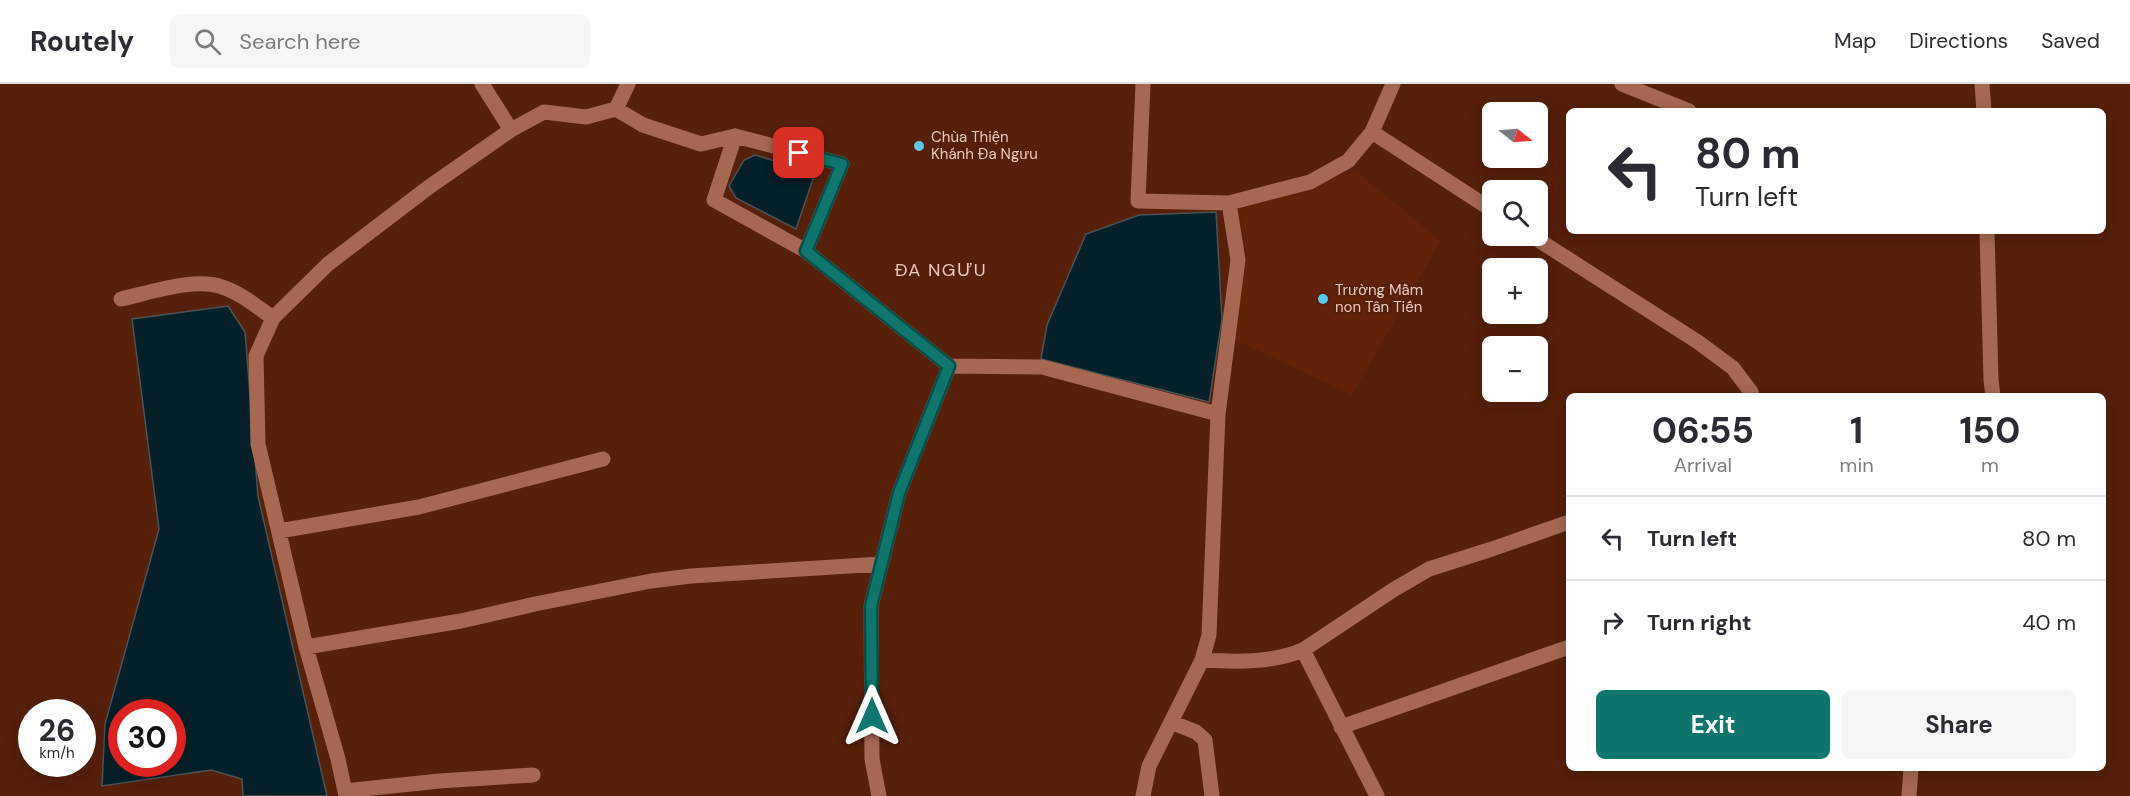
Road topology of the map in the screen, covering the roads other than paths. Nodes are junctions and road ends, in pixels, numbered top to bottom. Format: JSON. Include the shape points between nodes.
{"nodes":[{"id":1,"x":482,"y":84,"type":"edge"},
{"id":2,"x":628,"y":84,"type":"edge"},
{"id":3,"x":1143,"y":84,"type":"edge"},
{"id":4,"x":1393,"y":84,"type":"edge"},
{"id":5,"x":1622,"y":84,"type":"edge"},
{"id":6,"x":1982,"y":84,"type":"edge"},
{"id":7,"x":1682,"y":108,"type":"edge"},
{"id":8,"x":1984,"y":108,"type":"edge"},
{"id":9,"x":616,"y":109,"type":"junction"},
{"id":10,"x":511,"y":130,"type":"junction"},
{"id":11,"x":1372,"y":132,"type":"junction"},
{"id":12,"x":735,"y":136,"type":"junction"},
{"id":13,"x":1229,"y":203,"type":"junction"},
{"id":14,"x":1482,"y":204,"type":"edge"},
{"id":15,"x":1987,"y":234,"type":"edge"},
{"id":16,"x":1548,"y":246,"type":"edge"},
{"id":17,"x":806,"y":251,"type":"junction"},
{"id":18,"x":122,"y":299,"type":"dead end"},
{"id":19,"x":273,"y":318,"type":"junction"},
{"id":20,"x":949,"y":366,"type":"junction"},
{"id":21,"x":1751,"y":393,"type":"edge"},
{"id":22,"x":1993,"y":393,"type":"edge"},
{"id":23,"x":1218,"y":414,"type":"junction"},
{"id":24,"x":603,"y":459,"type":"dead end"},
{"id":25,"x":1566,"y":523,"type":"edge"},
{"id":26,"x":279,"y":531,"type":"junction"},
{"id":27,"x":881,"y":564,"type":"junction"},
{"id":28,"x":306,"y":647,"type":"junction"},
{"id":29,"x":1566,"y":648,"type":"edge"},
{"id":30,"x":1304,"y":650,"type":"junction"},
{"id":31,"x":1202,"y":660,"type":"junction"},
{"id":32,"x":1171,"y":722,"type":"junction"},
{"id":33,"x":1341,"y":727,"type":"junction"},
{"id":34,"x":1911,"y":771,"type":"edge"},
{"id":35,"x":533,"y":775,"type":"dead end"},
{"id":36,"x":345,"y":793,"type":"edge"},
{"id":37,"x":879,"y":796,"type":"edge"},
{"id":38,"x":1143,"y":796,"type":"edge"},
{"id":39,"x":1212,"y":796,"type":"edge"},
{"id":40,"x":1377,"y":796,"type":"edge"},
{"id":41,"x":1909,"y":796,"type":"edge"}],
"edges":[{"from":1,"to":10,"type":"street"},
{"from":2,"to":9,"type":"street"},
{"from":3,"to":13,"type":"street","via":[[1138,201]]},
{"from":4,"to":11,"type":"street"},
{"from":5,"to":7,"type":"street"},
{"from":6,"to":8,"type":"street"},
{"from":9,"to":10,"type":"street","via":[[586,117],[544,112]]},
{"from":9,"to":12,"type":"street","via":[[643,125],[701,144]]},
{"from":10,"to":19,"type":"street","via":[[328,264]]},
{"from":11,"to":13,"type":"street","via":[[1348,161],[1310,182]]},
{"from":11,"to":14,"type":"street"},
{"from":12,"to":17,"type":"street","via":[[714,200]]},
{"from":12,"to":17,"type":"street","via":[[842,164]]},
{"from":13,"to":23,"type":"street","via":[[1238,260]]},
{"from":15,"to":22,"type":"street"},
{"from":16,"to":21,"type":"street","via":[[1698,342],[1733,368]]},
{"from":17,"to":20,"type":"street"},
{"from":18,"to":19,"type":"street","via":[[196,284],[219,286]]},
{"from":19,"to":26,"type":"street","via":[[256,356],[258,444]]},
{"from":20,"to":23,"type":"street","via":[[1042,367]]},
{"from":20,"to":27,"type":"street","via":[[899,493]]},
{"from":23,"to":31,"type":"street","via":[[1209,635]]},
{"from":24,"to":26,"type":"street","via":[[418,507]]},
{"from":25,"to":30,"type":"street","via":[[1429,569]]},
{"from":26,"to":28,"type":"street"},
{"from":27,"to":28,"type":"street","via":[[651,581],[461,621]]},
{"from":27,"to":37,"type":"street","via":[[871,606],[872,759]]},
{"from":28,"to":36,"type":"street"},
{"from":29,"to":33,"type":"street"},
{"from":30,"to":31,"type":"street","via":[[1263,659]]},
{"from":30,"to":33,"type":"street"},
{"from":31,"to":32,"type":"street"},
{"from":32,"to":38,"type":"street","via":[[1149,766]]},
{"from":32,"to":39,"type":"street","via":[[1205,740]]},
{"from":33,"to":40,"type":"street"},
{"from":34,"to":41,"type":"street"},
{"from":35,"to":36,"type":"street"}]}
